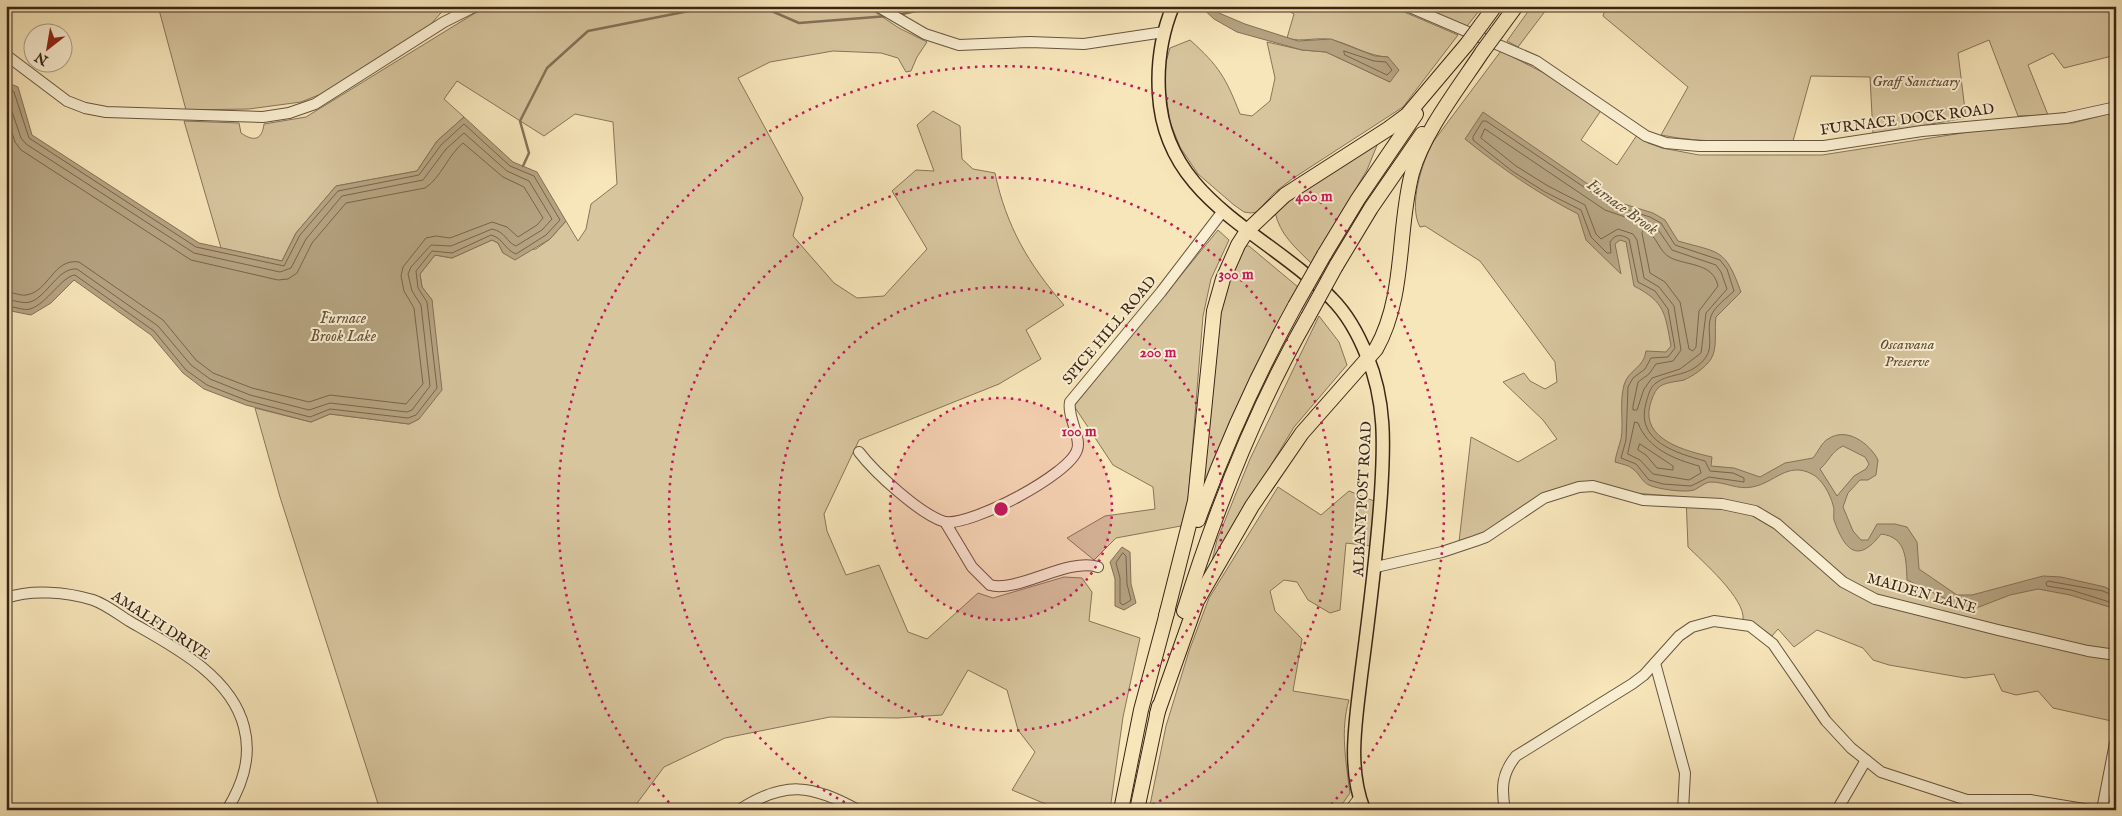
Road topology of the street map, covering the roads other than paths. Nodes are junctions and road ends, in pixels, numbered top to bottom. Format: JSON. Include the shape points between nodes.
{"nodes":[{"id":1,"x":476,"y":6,"type":"edge"},
{"id":2,"x":1173,"y":6,"type":"edge"},
{"id":3,"x":1407,"y":6,"type":"edge"},
{"id":4,"x":1495,"y":6,"type":"edge"},
{"id":5,"x":1516,"y":6,"type":"edge"},
{"id":6,"x":880,"y":8,"type":"edge"},
{"id":7,"x":1164,"y":32,"type":"junction"},
{"id":8,"x":1467,"y":44,"type":"junction"},
{"id":9,"x":1483,"y":51,"type":"junction"},
{"id":10,"x":6,"y":55,"type":"edge"},
{"id":11,"x":2116,"y":107,"type":"edge"},
{"id":12,"x":1223,"y":211,"type":"junction"},
{"id":13,"x":1247,"y":231,"type":"junction"},
{"id":14,"x":1368,"y":357,"type":"junction"},
{"id":15,"x":859,"y":452,"type":"dead end"},
{"id":16,"x":945,"y":522,"type":"junction"},
{"id":17,"x":1098,"y":567,"type":"dead end"},
{"id":18,"x":1376,"y":567,"type":"junction"},
{"id":19,"x":6,"y":598,"type":"edge"},
{"id":20,"x":1166,"y":616,"type":"junction"},
{"id":21,"x":2116,"y":654,"type":"edge"},
{"id":22,"x":1655,"y":663,"type":"junction"},
{"id":23,"x":1157,"y":714,"type":"junction"},
{"id":24,"x":2115,"y":743,"type":"edge"},
{"id":25,"x":1866,"y":760,"type":"junction"},
{"id":26,"x":1361,"y":804,"type":"edge"},
{"id":27,"x":1969,"y":805,"type":"edge"},
{"id":28,"x":227,"y":810,"type":"edge"},
{"id":29,"x":739,"y":810,"type":"edge"},
{"id":30,"x":858,"y":810,"type":"edge"},
{"id":31,"x":1121,"y":810,"type":"edge"},
{"id":32,"x":1137,"y":810,"type":"edge"},
{"id":33,"x":1350,"y":810,"type":"edge"},
{"id":34,"x":1504,"y":810,"type":"edge"},
{"id":35,"x":1683,"y":810,"type":"edge"},
{"id":36,"x":1837,"y":810,"type":"edge"},
{"id":37,"x":2090,"y":810,"type":"edge"},
{"id":38,"x":2102,"y":810,"type":"edge"}],
"edges":[{"from":1,"to":10,"type":"street","via":[[438,26],[315,104],[270,117],[92,110],[61,97]]},
{"from":2,"to":7,"type":"main road","name":"ALBANY POST ROAD"},
{"from":3,"to":11,"type":"street","name":"FURNACE DOCK ROAD","via":[[1534,60],[1646,136],[1679,144],[1836,145],[1922,131],[2066,118]]},
{"from":4,"to":8,"type":"highway","bridge":true},
{"from":5,"to":9,"type":"highway","bridge":true},
{"from":6,"to":7,"type":"street","via":[[936,40],[966,45],[1084,44]]},
{"from":7,"to":12,"type":"main road","name":"ALBANY POST ROAD","via":[[1158,83],[1166,132],[1182,168]]},
{"from":8,"to":13,"type":"highway","via":[[1407,115],[1294,188]]},
{"from":8,"to":20,"type":"highway","bridge":true,"via":[[1390,150],[1295,306],[1258,377],[1219,465]]},
{"from":9,"to":14,"type":"highway","via":[[1418,156],[1406,201],[1390,314],[1382,338]]},
{"from":9,"to":23,"type":"highway","bridge":true,"via":[[1399,166],[1336,266],[1289,351],[1260,411],[1216,518],[1182,620]]},
{"from":12,"to":13,"type":"main road","name":"ALBANY POST ROAD"},
{"from":12,"to":16,"type":"street","name":"SPICE HILL ROAD","via":[[1070,402],[1068,409],[1078,446],[1074,457],[1032,490],[992,511],[962,521]]},
{"from":13,"to":14,"type":"main road","name":"ALBANY POST ROAD","via":[[1333,300],[1353,327]]},
{"from":13,"to":20,"type":"highway","via":[[1226,273],[1214,311],[1195,501]]},
{"from":14,"to":18,"type":"main road","name":"ALBANY POST ROAD","via":[[1379,391],[1383,425]]},
{"from":14,"to":23,"type":"highway","via":[[1288,452],[1229,545],[1194,608]]},
{"from":15,"to":16,"type":"street","via":[[868,464],[912,502],[934,519]]},
{"from":16,"to":17,"type":"street","via":[[972,567],[993,586],[1009,585],[1075,567]]},
{"from":18,"to":21,"type":"street","name":"MAIDEN LANE","via":[[1442,552],[1486,537],[1544,498],[1593,486],[1643,500],[1722,504],[1755,511],[1778,524],[1843,582],[1870,596],[2015,634]]},
{"from":18,"to":26,"type":"main road","name":"ALBANY POST ROAD","via":[[1356,721],[1355,762]]},
{"from":19,"to":28,"type":"street","name":"AMALFI DRIVE","via":[[44,593],[71,594],[95,601],[160,639],[204,670],[232,701],[244,726],[248,751],[242,780]]},
{"from":20,"to":31,"type":"highway","via":[[1139,718]]},
{"from":22,"to":25,"type":"street","via":[[1679,636],[1692,627],[1714,621],[1750,626],[1773,644],[1826,721]]},
{"from":22,"to":34,"type":"street","via":[[1632,684],[1516,756],[1505,771],[1502,787]]},
{"from":22,"to":35,"type":"street","via":[[1685,773]]},
{"from":23,"to":32,"type":"highway"},
{"from":24,"to":38,"type":"street"},
{"from":25,"to":27,"type":"street","via":[[1881,772]]},
{"from":25,"to":36,"type":"street"},
{"from":26,"to":33,"type":"street"},
{"from":27,"to":37,"type":"street","via":[[2030,800]]},
{"from":29,"to":30,"type":"street","via":[[759,797],[792,788],[813,789]]}]}
